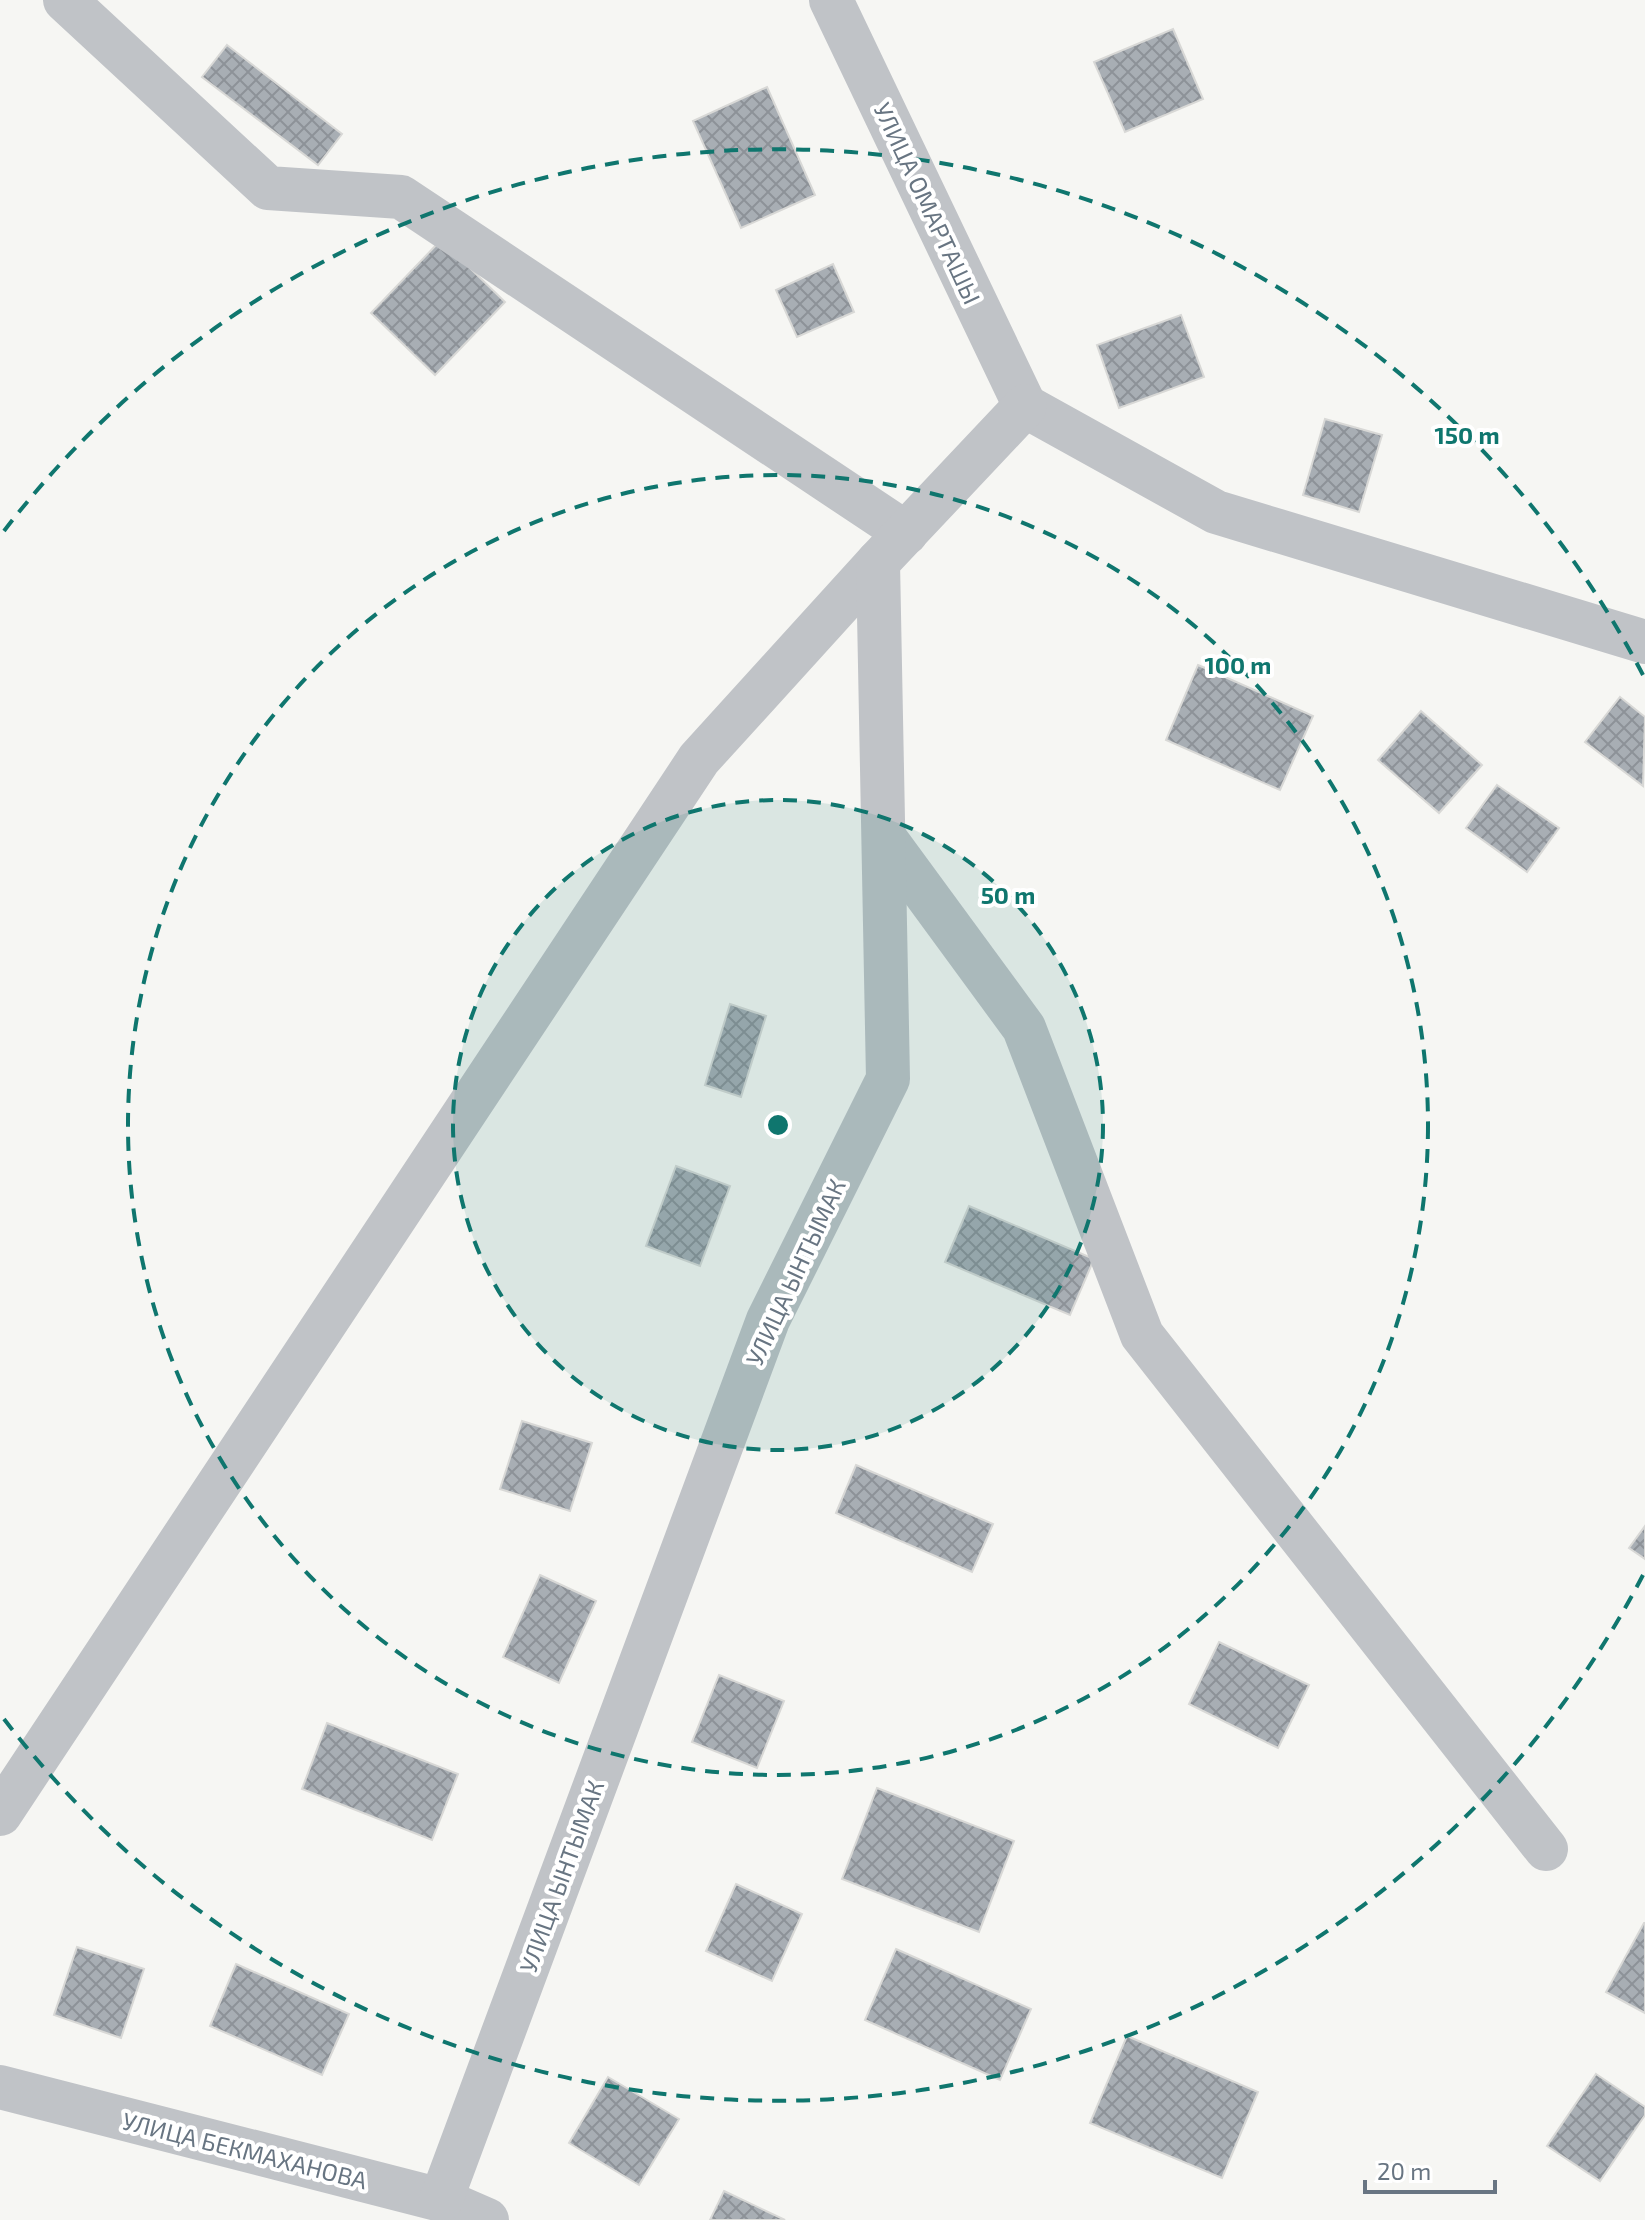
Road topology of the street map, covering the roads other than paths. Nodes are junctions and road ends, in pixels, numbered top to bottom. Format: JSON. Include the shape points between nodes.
{"nodes":[{"id":1,"x":65,"y":0,"type":"edge"},
{"id":2,"x":831,"y":0,"type":"edge"},
{"id":3,"x":1025,"y":406,"type":"junction"},
{"id":4,"x":892,"y":548,"type":"junction"},
{"id":5,"x":1645,"y":642,"type":"edge"},
{"id":6,"x":884,"y":837,"type":"junction"},
{"id":7,"x":0,"y":1814,"type":"edge"},
{"id":8,"x":1546,"y":1849,"type":"dead end"},
{"id":9,"x":0,"y":2087,"type":"edge"},
{"id":10,"x":441,"y":2200,"type":"junction"},
{"id":11,"x":487,"y":2220,"type":"edge"}],
"edges":[{"from":1,"to":4,"type":"street","via":[[268,188],[401,197]]},
{"from":2,"to":3,"type":"street","name":"УЛИЦА ОМАРТАШЫ"},
{"from":3,"to":4,"type":"street"},
{"from":3,"to":5,"type":"street","via":[[1216,512]]},
{"from":4,"to":6,"type":"street","name":"УЛИЦА ЫНТЫМАК"},
{"from":4,"to":7,"type":"street","via":[[699,759]]},
{"from":6,"to":8,"type":"street","via":[[1024,1028],[1142,1335]]},
{"from":6,"to":10,"type":"street","name":"УЛИЦА ЫНТЫМАК","via":[[888,1079],[768,1320]]},
{"from":9,"to":10,"type":"street","name":"УЛИЦА БЕКМАХАНОВА"},
{"from":10,"to":11,"type":"street","name":"УЛИЦА БЕКМАХАНОВА"}]}
